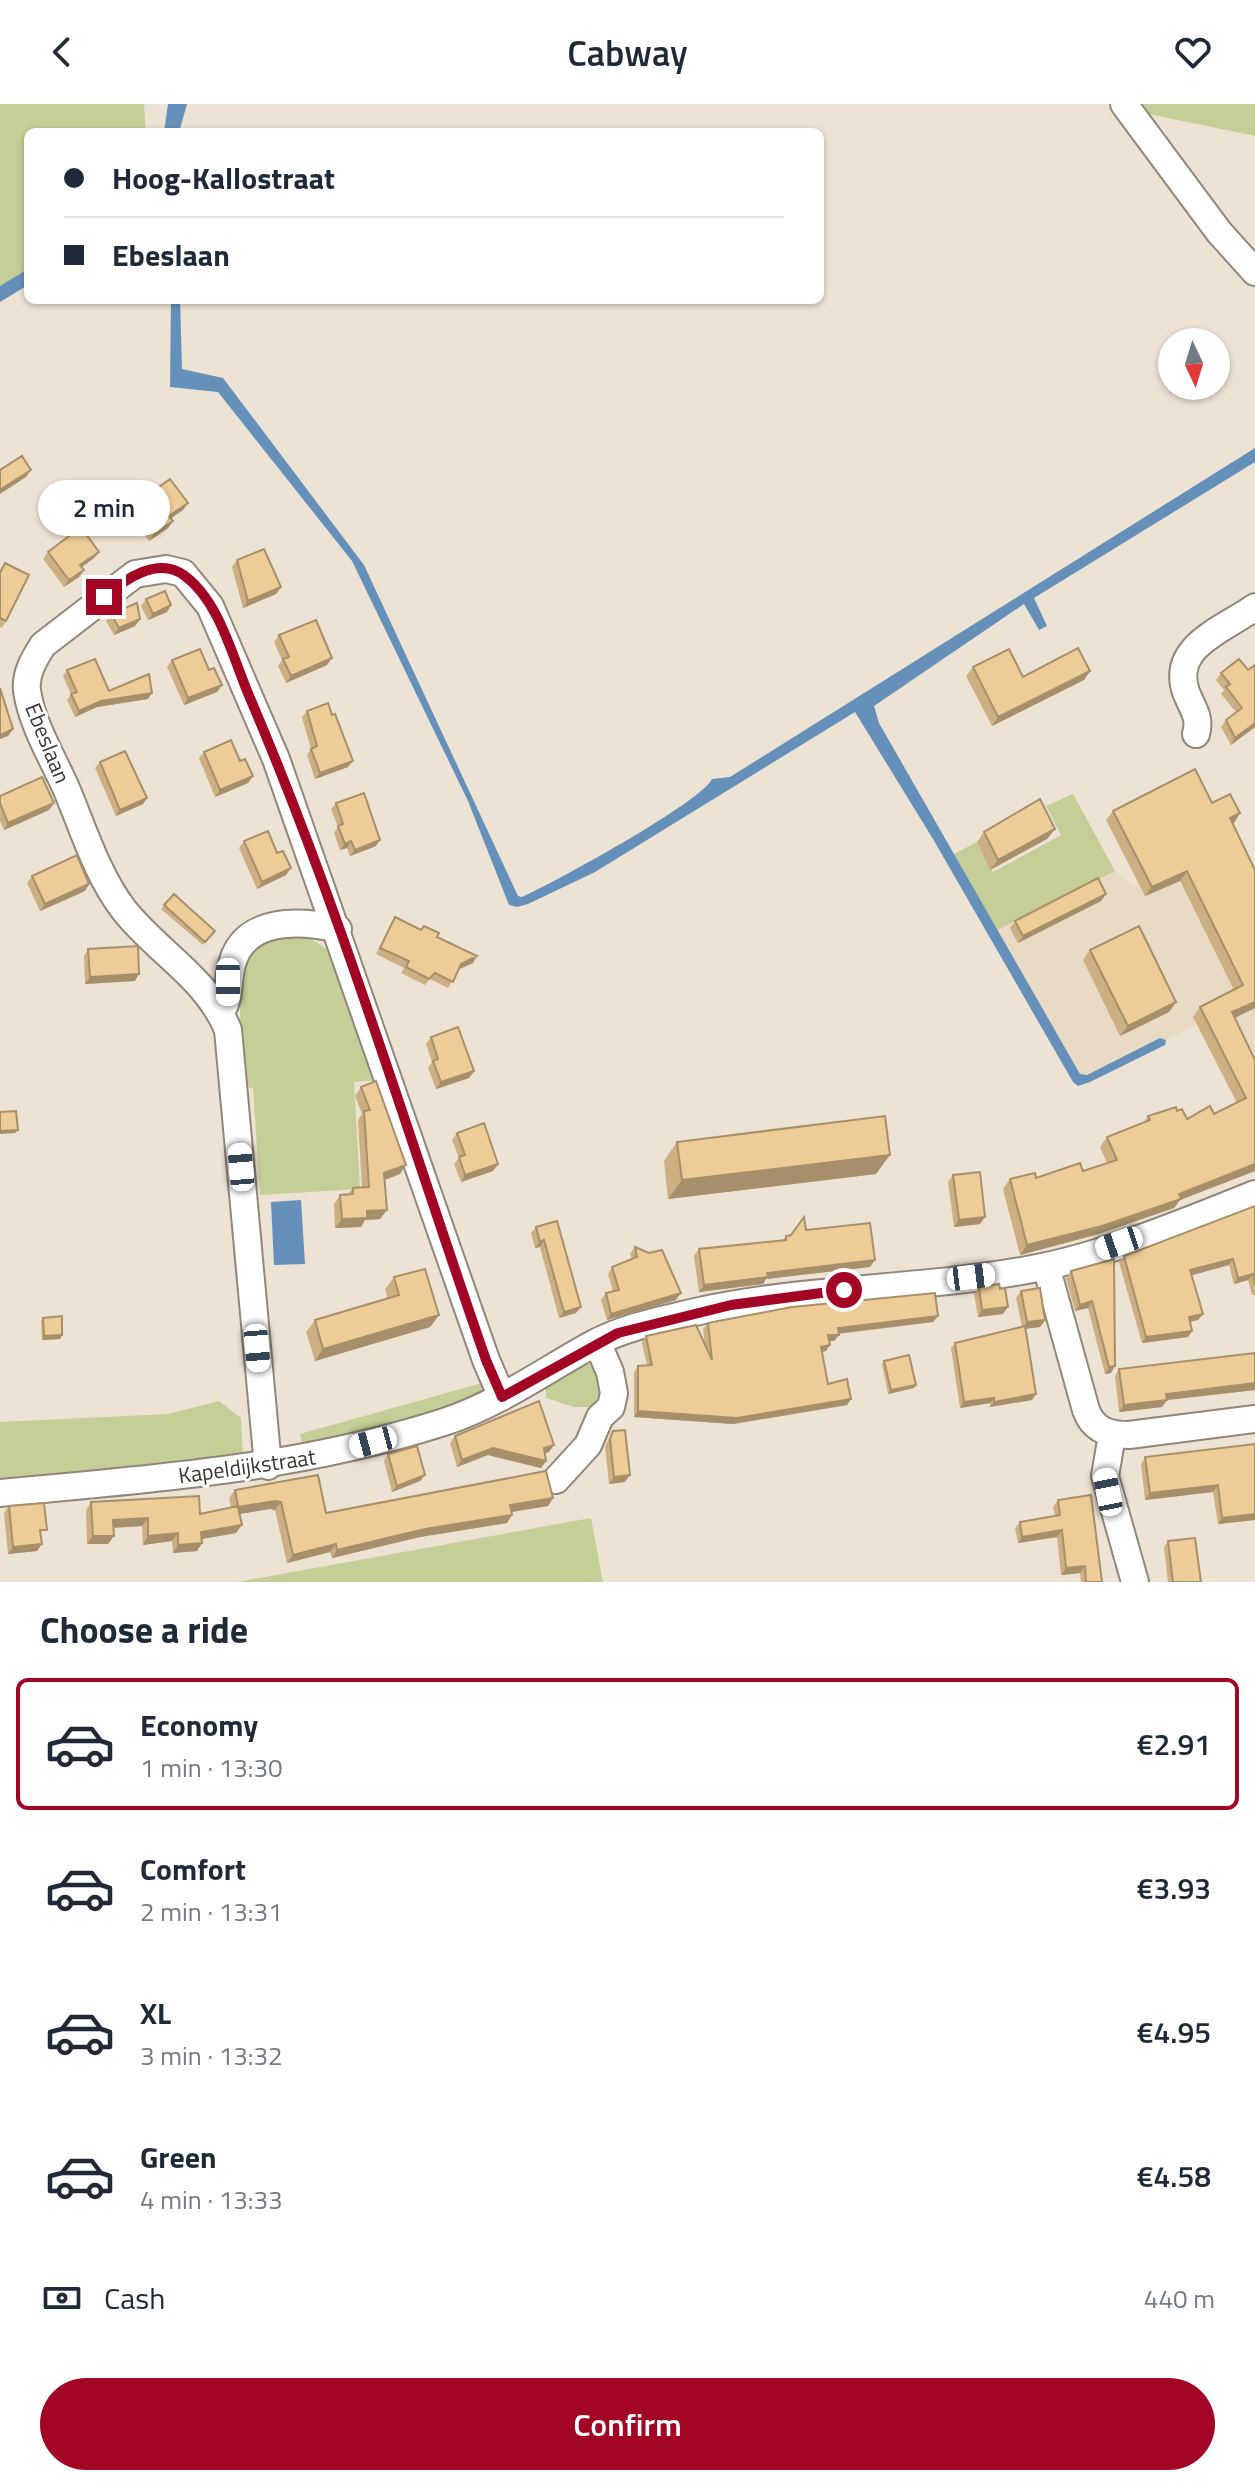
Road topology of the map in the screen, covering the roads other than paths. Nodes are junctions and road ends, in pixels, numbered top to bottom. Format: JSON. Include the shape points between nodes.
{"nodes":[{"id":1,"x":1124,"y":104,"type":"edge"},
{"id":2,"x":1255,"y":272,"type":"edge"},
{"id":3,"x":1255,"y":607,"type":"edge"},
{"id":4,"x":1196,"y":734,"type":"dead end"},
{"id":5,"x":338,"y":929,"type":"junction"},
{"id":6,"x":221,"y":1012,"type":"junction"},
{"id":7,"x":1255,"y":1194,"type":"edge"},
{"id":8,"x":1046,"y":1266,"type":"junction"},
{"id":9,"x":597,"y":1342,"type":"junction"},
{"id":10,"x":502,"y":1397,"type":"junction"},
{"id":11,"x":1255,"y":1419,"type":"edge"},
{"id":12,"x":1112,"y":1435,"type":"junction"},
{"id":13,"x":268,"y":1466,"type":"junction"},
{"id":14,"x":556,"y":1480,"type":"dead end"},
{"id":15,"x":0,"y":1493,"type":"edge"},
{"id":16,"x":1135,"y":1582,"type":"edge"}],
"edges":[{"from":1,"to":2,"type":"street"},
{"from":3,"to":4,"type":"street","via":[[1186,658],[1183,680],[1198,717]]},
{"from":5,"to":6,"type":"street","via":[[292,922],[263,928],[245,941],[233,960],[228,1001]]},
{"from":5,"to":6,"type":"street","name":"Ebeslaan","via":[[276,759],[210,606],[183,573],[166,569],[135,574],[43,645],[33,660],[27,690],[122,907]]},
{"from":5,"to":10,"type":"street","name":"Ebeslaan"},
{"from":6,"to":13,"type":"street","name":"Ebeslaan","via":[[231,1046]]},
{"from":7,"to":8,"type":"street","name":"Kapeldijkstraat"},
{"from":8,"to":9,"type":"street","name":"Kapeldijkstraat","via":[[731,1305]]},
{"from":8,"to":12,"type":"street","via":[[1089,1418]]},
{"from":9,"to":10,"type":"street","name":"Kapeldijkstraat"},
{"from":9,"to":14,"type":"street","via":[[610,1372],[611,1407],[600,1417],[588,1445]]},
{"from":10,"to":13,"type":"street","name":"Kapeldijkstraat","via":[[394,1437]]},
{"from":11,"to":12,"type":"street"},
{"from":12,"to":16,"type":"street","via":[[1105,1476]]},
{"from":13,"to":15,"type":"street","name":"Kapeldijkstraat"}]}
